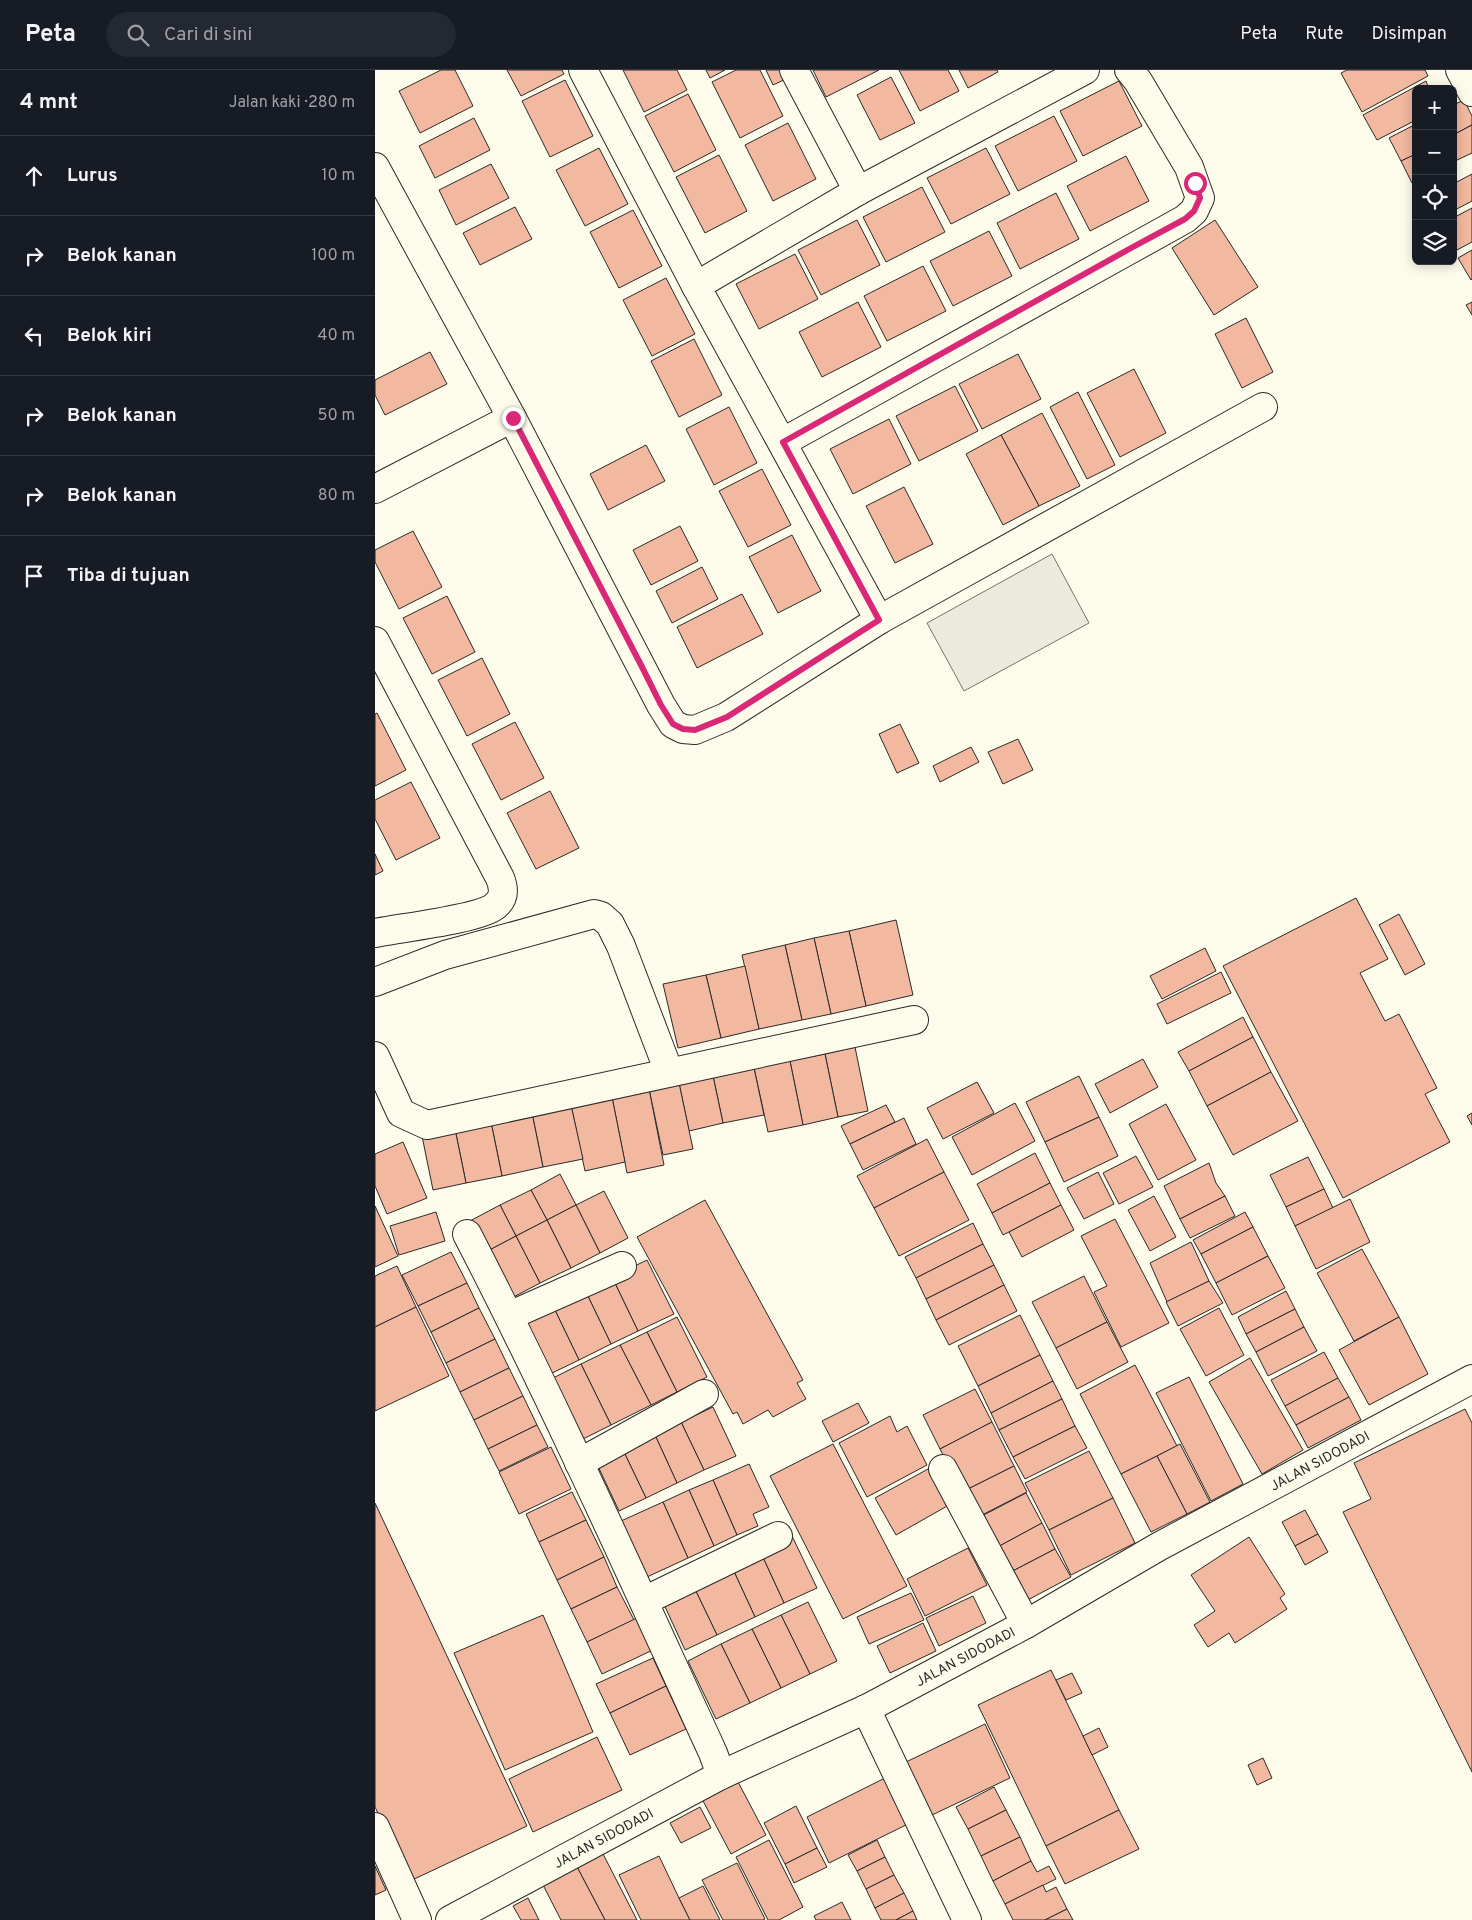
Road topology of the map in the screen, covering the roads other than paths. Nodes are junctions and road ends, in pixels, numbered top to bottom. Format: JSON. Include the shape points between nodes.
{"nodes":[{"id":1,"x":583,"y":70,"type":"edge"},
{"id":2,"x":794,"y":70,"type":"edge"},
{"id":3,"x":1085,"y":70,"type":"edge"},
{"id":4,"x":1129,"y":70,"type":"edge"},
{"id":5,"x":1460,"y":70,"type":"edge"},
{"id":6,"x":1472,"y":92,"type":"edge"},
{"id":7,"x":375,"y":167,"type":"edge"},
{"id":8,"x":858,"y":191,"type":"junction"},
{"id":9,"x":696,"y":286,"type":"junction"},
{"id":10,"x":1263,"y":407,"type":"dead end"},
{"id":11,"x":513,"y":418,"type":"junction"},
{"id":12,"x":783,"y":442,"type":"junction"},
{"id":13,"x":375,"y":489,"type":"edge"},
{"id":14,"x":879,"y":620,"type":"junction"},
{"id":15,"x":375,"y":642,"type":"edge"},
{"id":16,"x":375,"y":933,"type":"edge"},
{"id":17,"x":375,"y":982,"type":"edge"},
{"id":18,"x":914,"y":1020,"type":"dead end"},
{"id":19,"x":375,"y":1056,"type":"edge"},
{"id":20,"x":669,"y":1072,"type":"junction"},
{"id":21,"x":467,"y":1234,"type":"dead end"},
{"id":22,"x":622,"y":1266,"type":"dead end"},
{"id":23,"x":509,"y":1316,"type":"junction"},
{"id":24,"x":1472,"y":1379,"type":"edge"},
{"id":25,"x":704,"y":1394,"type":"dead end"},
{"id":26,"x":579,"y":1463,"type":"junction"},
{"id":27,"x":943,"y":1469,"type":"dead end"},
{"id":28,"x":777,"y":1536,"type":"dead end"},
{"id":29,"x":643,"y":1601,"type":"junction"},
{"id":30,"x":1026,"y":1624,"type":"junction"},
{"id":31,"x":866,"y":1709,"type":"junction"},
{"id":32,"x":721,"y":1775,"type":"junction"},
{"id":33,"x":375,"y":1827,"type":"edge"},
{"id":34,"x":417,"y":1920,"type":"edge"},
{"id":35,"x":450,"y":1920,"type":"edge"},
{"id":36,"x":967,"y":1920,"type":"edge"}],
"edges":[{"from":1,"to":9,"type":"street"},
{"from":2,"to":8,"type":"street"},
{"from":3,"to":8,"type":"street"},
{"from":4,"to":12,"type":"street","via":[[1189,167],[1200,198],[1194,211],[1173,227]]},
{"from":5,"to":6,"type":"street"},
{"from":7,"to":11,"type":"street"},
{"from":8,"to":9,"type":"street"},
{"from":9,"to":12,"type":"street"},
{"from":10,"to":14,"type":"street"},
{"from":11,"to":13,"type":"street"},
{"from":11,"to":14,"type":"street","via":[[673,724],[695,730],[727,717]]},
{"from":12,"to":14,"type":"street"},
{"from":15,"to":16,"type":"street","via":[[500,878],[503,890],[495,906],[475,915]]},
{"from":17,"to":20,"type":"street","via":[[445,955],[594,914],[601,916],[610,924],[621,946]]},
{"from":18,"to":20,"type":"street"},
{"from":19,"to":20,"type":"street","via":[[401,1113],[427,1125]]},
{"from":21,"to":23,"type":"street"},
{"from":22,"to":23,"type":"street"},
{"from":23,"to":26,"type":"street"},
{"from":24,"to":30,"type":"street","name":"JALAN SIDODADI","via":[[1158,1547]]},
{"from":25,"to":26,"type":"street"},
{"from":26,"to":29,"type":"street"},
{"from":27,"to":30,"type":"street"},
{"from":28,"to":29,"type":"street"},
{"from":29,"to":32,"type":"street"},
{"from":30,"to":31,"type":"street","name":"JALAN SIDODADI"},
{"from":31,"to":32,"type":"street","name":"JALAN SIDODADI"},
{"from":31,"to":36,"type":"street"},
{"from":32,"to":35,"type":"street","name":"JALAN SIDODADI"},
{"from":33,"to":34,"type":"street"}]}
